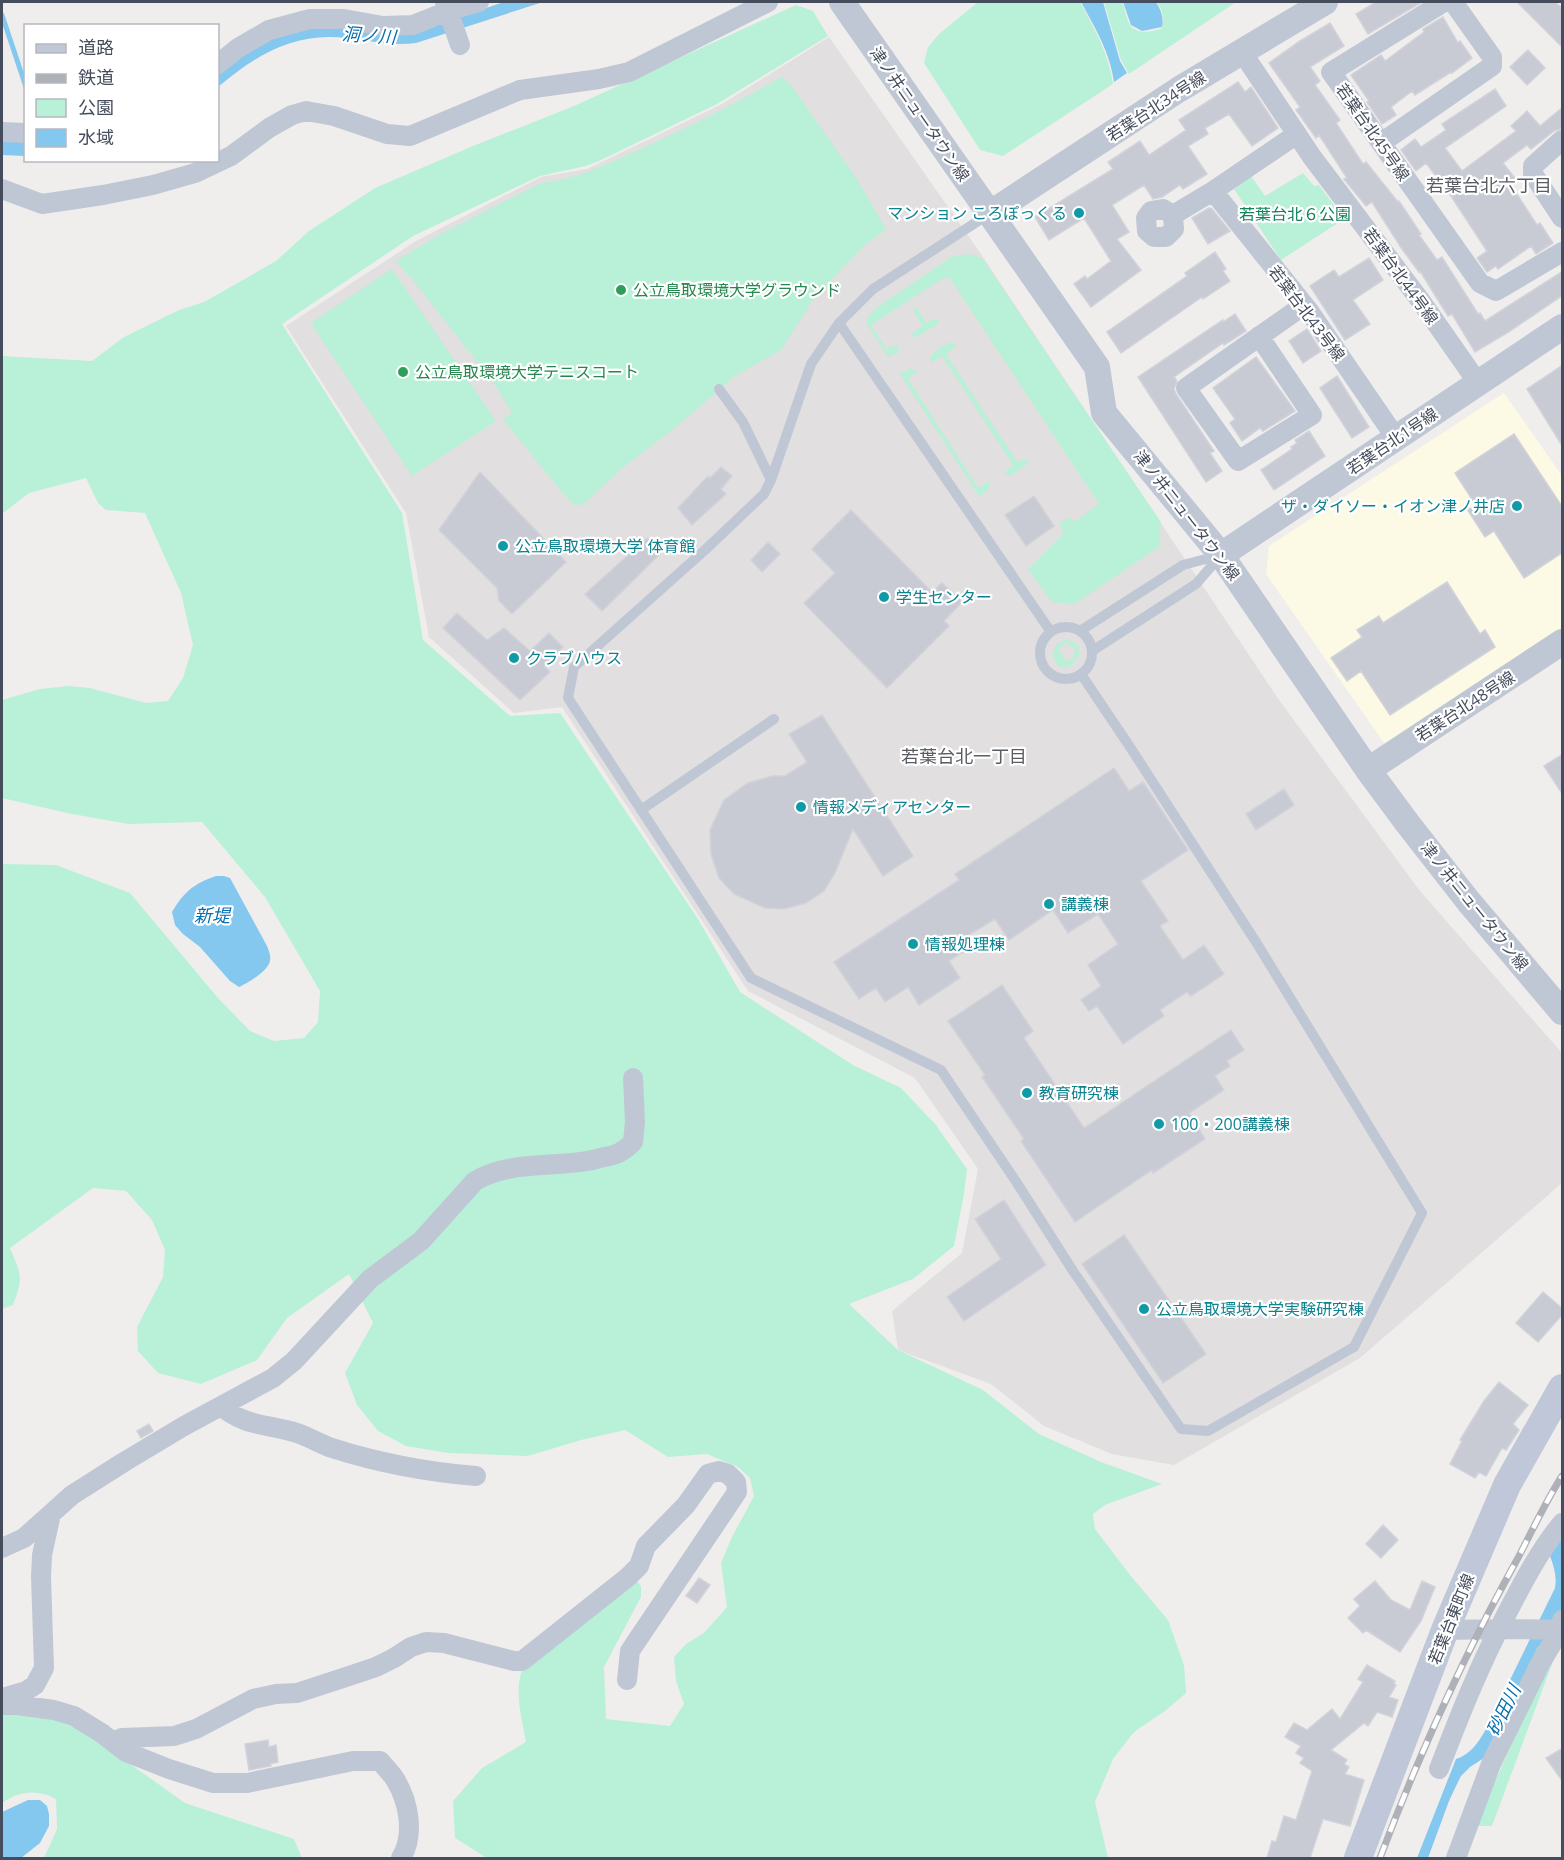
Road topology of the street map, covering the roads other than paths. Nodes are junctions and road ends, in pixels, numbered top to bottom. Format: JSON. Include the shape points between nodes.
{"nodes":[{"id":1,"x":479,"y":2,"type":"edge"},
{"id":2,"x":768,"y":2,"type":"edge"},
{"id":3,"x":842,"y":2,"type":"edge"},
{"id":4,"x":1325,"y":2,"type":"edge"},
{"id":5,"x":1444,"y":2,"type":"edge"},
{"id":6,"x":1453,"y":2,"type":"edge"},
{"id":7,"x":447,"y":6,"type":"edge"},
{"id":8,"x":459,"y":45,"type":"dead end"},
{"id":9,"x":1242,"y":52,"type":"junction"},
{"id":10,"x":219,"y":63,"type":"edge"},
{"id":11,"x":2,"y":132,"type":"edge"},
{"id":12,"x":24,"y":133,"type":"edge"},
{"id":13,"x":1297,"y":134,"type":"junction"},
{"id":14,"x":1563,"y":140,"type":"edge"},
{"id":15,"x":1382,"y":143,"type":"junction"},
{"id":16,"x":218,"y":162,"type":"edge"},
{"id":17,"x":219,"y":162,"type":"edge"},
{"id":18,"x":2,"y":189,"type":"edge"},
{"id":19,"x":1213,"y":191,"type":"junction"},
{"id":20,"x":989,"y":214,"type":"junction"},
{"id":21,"x":1173,"y":215,"type":"dead end"},
{"id":22,"x":1563,"y":218,"type":"edge"},
{"id":23,"x":1563,"y":252,"type":"edge"},
{"id":24,"x":1304,"y":305,"type":"junction"},
{"id":25,"x":839,"y":323,"type":"junction"},
{"id":26,"x":1563,"y":327,"type":"edge"},
{"id":27,"x":1259,"y":336,"type":"junction"},
{"id":28,"x":1478,"y":384,"type":"junction"},
{"id":29,"x":719,"y":390,"type":"dead end"},
{"id":30,"x":1396,"y":438,"type":"junction"},
{"id":31,"x":771,"y":480,"type":"junction"},
{"id":32,"x":1221,"y":555,"type":"junction"},
{"id":33,"x":1080,"y":630,"type":"junction"},
{"id":34,"x":1051,"y":632,"type":"junction"},
{"id":35,"x":1563,"y":642,"type":"edge"},
{"id":36,"x":1092,"y":651,"type":"junction"},
{"id":37,"x":1081,"y":674,"type":"junction"},
{"id":38,"x":774,"y":719,"type":"dead end"},
{"id":39,"x":1368,"y":770,"type":"junction"},
{"id":40,"x":642,"y":810,"type":"junction"},
{"id":41,"x":1563,"y":1012,"type":"edge"},
{"id":42,"x":633,"y":1078,"type":"dead end"},
{"id":43,"x":1563,"y":1388,"type":"edge"},
{"id":44,"x":221,"y":1406,"type":"junction"},
{"id":45,"x":476,"y":1476,"type":"dead end"},
{"id":46,"x":51,"y":1514,"type":"junction"},
{"id":47,"x":1563,"y":1523,"type":"edge"},
{"id":48,"x":2,"y":1548,"type":"edge"},
{"id":49,"x":1560,"y":1628,"type":"edge"},
{"id":50,"x":1445,"y":1630,"type":"junction"},
{"id":51,"x":1505,"y":1630,"type":"junction"},
{"id":52,"x":627,"y":1680,"type":"dead end"},
{"id":53,"x":2,"y":1698,"type":"edge"},
{"id":54,"x":2,"y":1705,"type":"edge"},
{"id":55,"x":113,"y":1742,"type":"junction"},
{"id":56,"x":1439,"y":1769,"type":"dead end"},
{"id":57,"x":401,"y":1858,"type":"edge"},
{"id":58,"x":1358,"y":1858,"type":"edge"},
{"id":59,"x":1456,"y":1858,"type":"edge"}],
"edges":[{"from":1,"to":7,"type":"street"},
{"from":2,"to":17,"type":"street","via":[[629,72],[520,90],[410,136],[387,134],[306,111],[269,128]]},
{"from":3,"to":20,"type":"street","name":"津ノ井ニュータウン線"},
{"from":4,"to":9,"type":"street","name":"若葉台北34号線"},
{"from":5,"to":15,"type":"street","name":"若葉台北45号線","via":[[1331,72]]},
{"from":6,"to":15,"type":"street","via":[[1492,57],[1492,66]]},
{"from":7,"to":8,"type":"street"},
{"from":7,"to":10,"type":"street","via":[[413,25],[310,20],[268,30]]},
{"from":9,"to":13,"type":"street","name":"若葉台北44号線"},
{"from":9,"to":20,"type":"street","name":"若葉台北34号線"},
{"from":11,"to":12,"type":"street"},
{"from":13,"to":19,"type":"street"},
{"from":13,"to":28,"type":"street","name":"若葉台北44号線"},
{"from":14,"to":22,"type":"street","via":[[1533,166],[1533,174]]},
{"from":15,"to":23,"type":"street","name":"若葉台北45号線","via":[[1480,283],[1496,291]]},
{"from":16,"to":18,"type":"street","via":[[153,185],[42,204]]},
{"from":19,"to":21,"type":"street"},
{"from":19,"to":24,"type":"street","name":"若葉台北43号線"},
{"from":20,"to":25,"type":"lane","via":[[873,289]]},
{"from":20,"to":32,"type":"street","name":"津ノ井ニュータウン線","via":[[1097,367],[1104,413]]},
{"from":24,"to":27,"type":"street"},
{"from":24,"to":30,"type":"street","name":"若葉台北43号線"},
{"from":25,"to":31,"type":"lane","via":[[811,364]]},
{"from":25,"to":34,"type":"lane"},
{"from":26,"to":28,"type":"street","name":"若葉台北1号線"},
{"from":27,"to":27,"type":"street","via":[[1186,388],[1238,461],[1312,415]]},
{"from":28,"to":30,"type":"street","name":"若葉台北1号線"},
{"from":29,"to":31,"type":"lane","via":[[743,422]]},
{"from":30,"to":32,"type":"street","name":"若葉台北1号線"},
{"from":31,"to":40,"type":"lane","via":[[764,494],[574,667],[568,698]]},
{"from":32,"to":33,"type":"lane","via":[[1183,565]]},
{"from":32,"to":36,"type":"lane","via":[[1196,584]]},
{"from":32,"to":39,"type":"street","name":"津ノ井ニュータウン線"},
{"from":33,"to":34,"type":"lane","via":[[1063,627]]},
{"from":33,"to":36,"type":"lane"},
{"from":34,"to":37,"type":"lane","via":[[1041,648],[1043,665],[1056,677]]},
{"from":35,"to":39,"type":"street","name":"若葉台北48号線"},
{"from":36,"to":37,"type":"lane"},
{"from":37,"to":40,"type":"lane","via":[[1256,942],[1422,1213],[1354,1347],[1208,1431],[1180,1429],[941,1070],[752,978]]},
{"from":38,"to":40,"type":"lane"},
{"from":39,"to":41,"type":"street","name":"津ノ井ニュータウン線","via":[[1469,902]]},
{"from":42,"to":44,"type":"street","via":[[633,1142],[621,1152],[571,1164],[524,1166],[485,1174],[475,1180],[421,1240],[370,1279],[294,1361],[273,1378]]},
{"from":43,"to":50,"type":"main road","name":"若葉台東町線","via":[[1507,1485]]},
{"from":44,"to":45,"type":"street","via":[[233,1417],[392,1465]]},
{"from":44,"to":46,"type":"street","via":[[115,1467]]},
{"from":46,"to":48,"type":"street","via":[[24,1538]]},
{"from":46,"to":53,"type":"street","via":[[42,1555],[44,1668],[35,1685]]},
{"from":47,"to":51,"type":"street","via":[[1521,1584]]},
{"from":49,"to":51,"type":"street"},
{"from":49,"to":59,"type":"street","via":[[1491,1764]]},
{"from":50,"to":51,"type":"street"},
{"from":50,"to":58,"type":"main road","name":"若葉台東町線"},
{"from":51,"to":56,"type":"street","via":[[1471,1685]]},
{"from":52,"to":55,"type":"street","via":[[630,1651],[736,1492],[736,1482],[728,1474],[708,1474],[686,1505],[646,1546],[639,1566],[522,1661],[426,1642],[376,1667],[343,1678],[297,1693],[253,1699],[196,1729],[174,1736],[122,1738]]},
{"from":54,"to":55,"type":"street","via":[[74,1716]]},
{"from":55,"to":57,"type":"street","via":[[126,1752],[213,1783],[247,1783],[353,1761],[380,1761],[395,1778],[409,1822],[409,1838]]}]}
